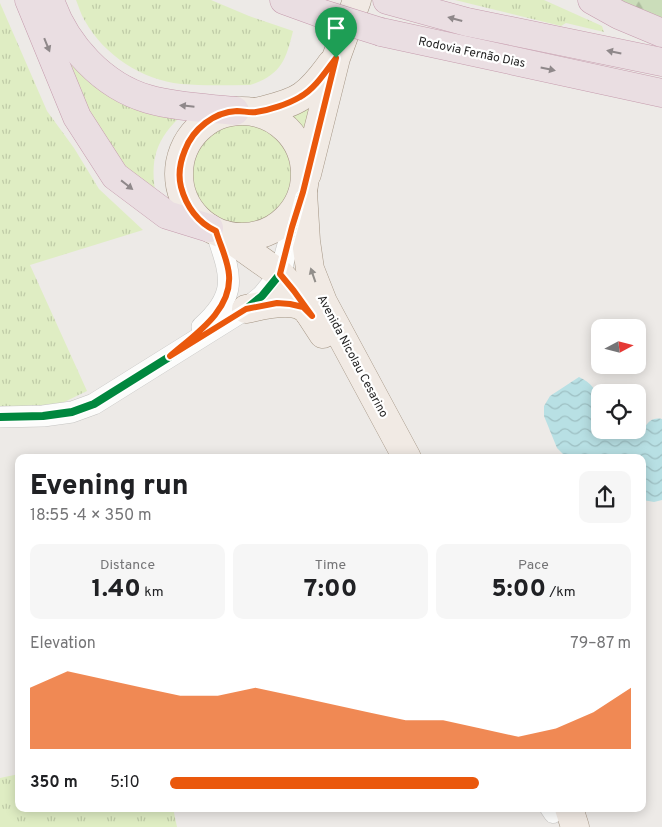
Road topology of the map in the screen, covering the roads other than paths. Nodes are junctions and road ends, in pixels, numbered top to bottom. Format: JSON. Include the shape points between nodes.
{"nodes":[{"id":1,"x":29,"y":0,"type":"edge"},
{"id":2,"x":50,"y":0,"type":"edge"},
{"id":3,"x":284,"y":0,"type":"edge"},
{"id":4,"x":357,"y":0,"type":"edge"},
{"id":5,"x":592,"y":0,"type":"edge"},
{"id":6,"x":388,"y":1,"type":"edge"},
{"id":7,"x":662,"y":33,"type":"edge"},
{"id":8,"x":336,"y":58,"type":"junction"},
{"id":9,"x":662,"y":62,"type":"edge"},
{"id":10,"x":662,"y":93,"type":"edge"},
{"id":11,"x":246,"y":111,"type":"junction"},
{"id":12,"x":303,"y":188,"type":"junction"},
{"id":13,"x":216,"y":231,"type":"junction"},
{"id":14,"x":280,"y":274,"type":"junction"},
{"id":15,"x":246,"y":309,"type":"junction"},
{"id":16,"x":312,"y":316,"type":"junction"},
{"id":17,"x":170,"y":356,"type":"junction"},
{"id":18,"x":0,"y":418,"type":"edge"},
{"id":19,"x":391,"y":454,"type":"edge"},
{"id":20,"x":406,"y":454,"type":"edge"}],
"edges":[{"from":1,"to":13,"type":"highway","one_way":true,"via":[[77,117],[115,176],[167,214]]},
{"from":11,"to":2,"type":"highway","one_way":true,"via":[[148,99],[124,89],[105,78],[78,50]]},
{"from":3,"to":10,"type":"highway","name":"Rodovia Fernão Dias","one_way":true,"bridge":true,"via":[[381,32]]},
{"from":4,"to":8,"type":"main road"},
{"from":5,"to":7,"type":"highway"},
{"from":9,"to":6,"type":"highway","one_way":true,"via":[[467,22]]},
{"from":8,"to":11,"type":"main road","via":[[301,97],[285,104]]},
{"from":8,"to":12,"type":"main road"},
{"from":11,"to":12,"type":"main road","via":[[273,118],[298,143],[304,160]]},
{"from":11,"to":13,"type":"main road","via":[[216,116],[200,126],[188,142],[181,160],[184,198],[194,215]]},
{"from":12,"to":13,"type":"main road","via":[[295,210],[264,234],[245,238]]},
{"from":12,"to":14,"type":"street"},
{"from":20,"to":12,"type":"main road","name":"Avenida Nicolau Cesarino","one_way":true,"via":[[323,302],[310,269]]},
{"from":13,"to":14,"type":"main road","name":"Avenida Nicolau Cesarino"},
{"from":13,"to":17,"type":"street","via":[[227,262],[228,292],[215,316]]},
{"from":14,"to":15,"type":"street"},
{"from":14,"to":16,"type":"main road","name":"Avenida Nicolau Cesarino"},
{"from":15,"to":16,"type":"main road","via":[[290,304],[303,307]]},
{"from":15,"to":17,"type":"street"},
{"from":16,"to":19,"type":"main road","name":"Avenida Nicolau Cesarino"},
{"from":17,"to":18,"type":"street","via":[[94,404],[72,412]]}]}
